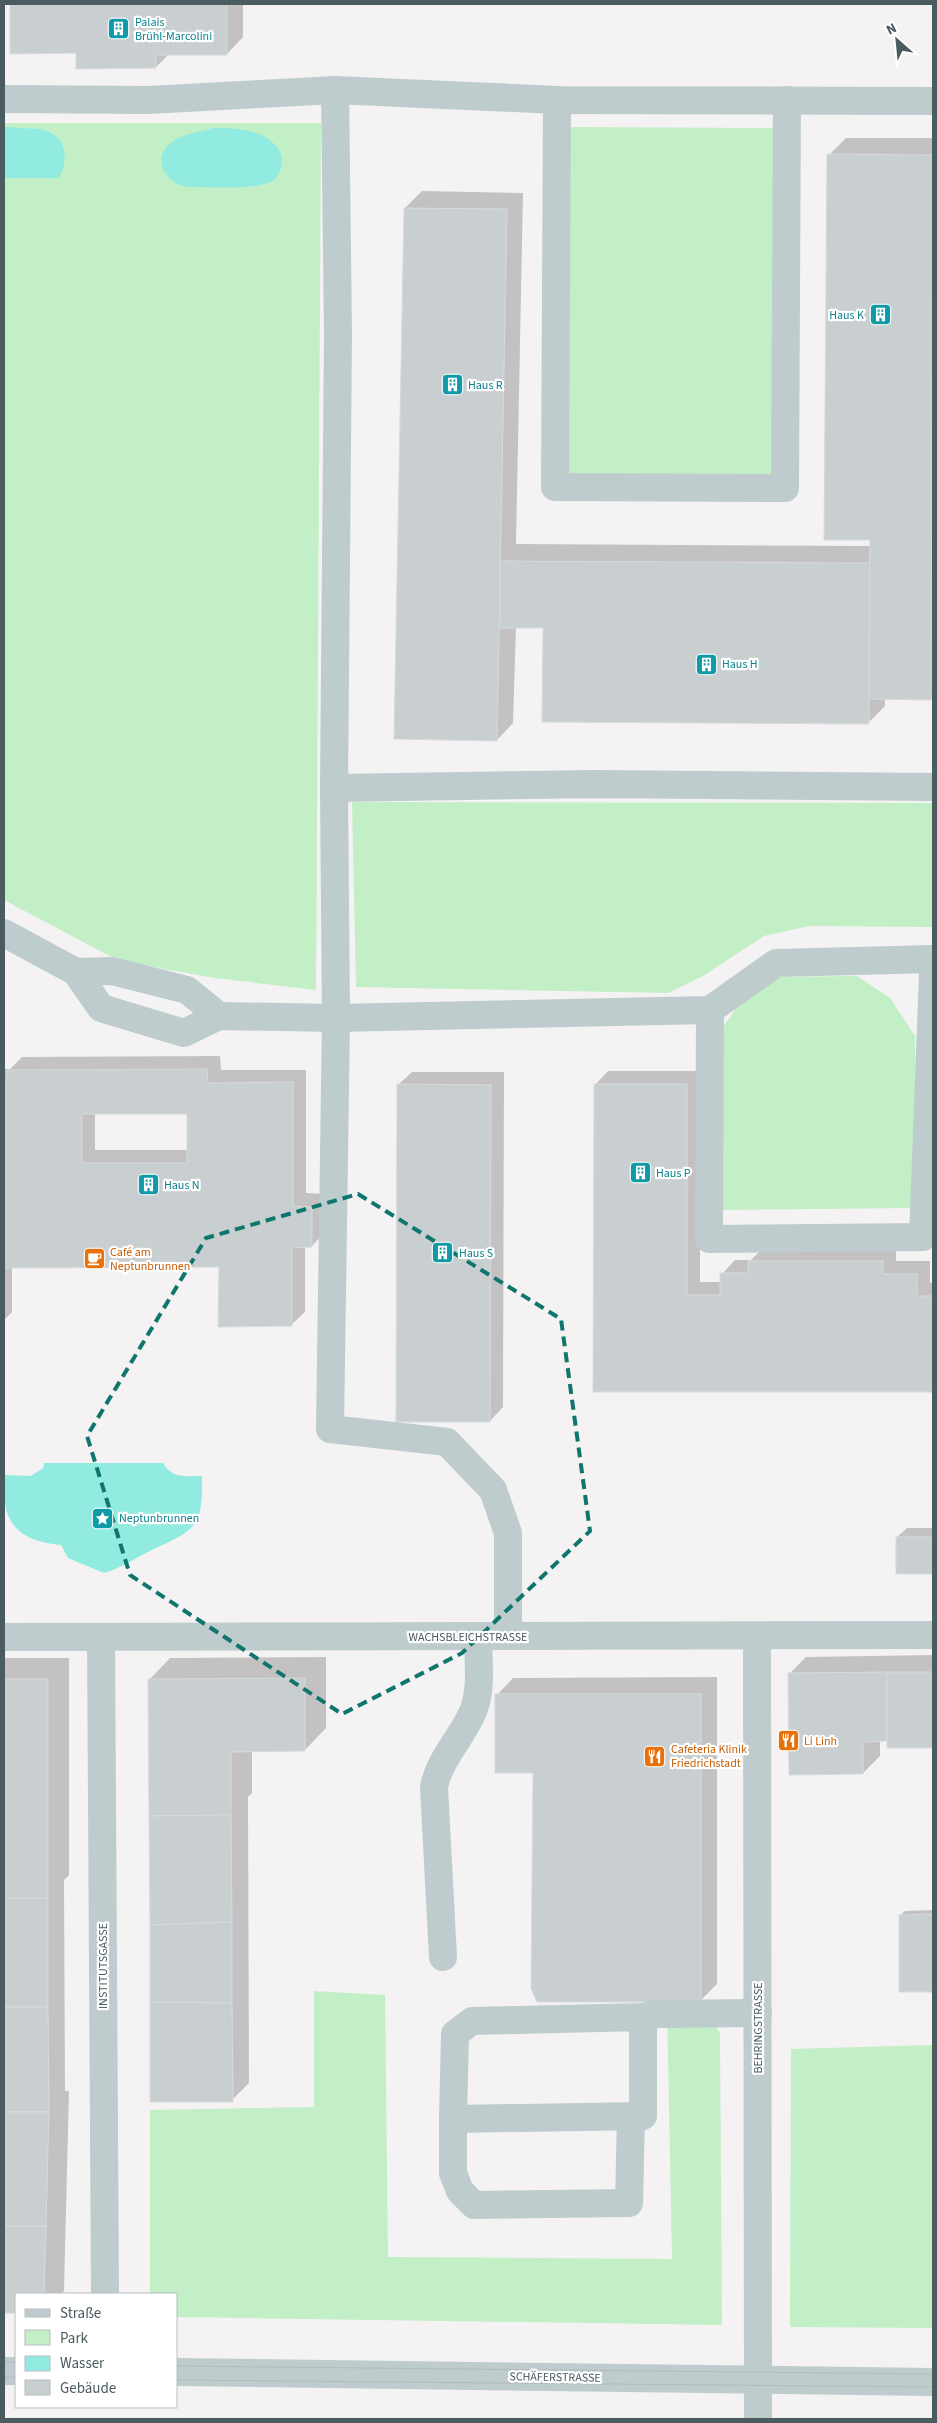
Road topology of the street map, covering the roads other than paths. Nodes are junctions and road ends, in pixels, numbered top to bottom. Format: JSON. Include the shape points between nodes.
{"nodes":[{"id":1,"x":335,"y":90,"type":"junction"},
{"id":2,"x":4,"y":99,"type":"edge"},
{"id":3,"x":557,"y":100,"type":"junction"},
{"id":4,"x":787,"y":100,"type":"junction"},
{"id":5,"x":933,"y":101,"type":"edge"},
{"id":6,"x":933,"y":787,"type":"edge"},
{"id":7,"x":334,"y":788,"type":"junction"},
{"id":8,"x":4,"y":933,"type":"edge"},
{"id":9,"x":933,"y":959,"type":"edge"},
{"id":10,"x":76,"y":972,"type":"junction"},
{"id":11,"x":933,"y":973,"type":"edge"},
{"id":12,"x":710,"y":1010,"type":"junction"},
{"id":13,"x":219,"y":1016,"type":"junction"},
{"id":14,"x":336,"y":1018,"type":"junction"},
{"id":15,"x":478,"y":1636,"type":"junction"},
{"id":16,"x":508,"y":1636,"type":"junction"},
{"id":17,"x":757,"y":1636,"type":"junction"},
{"id":18,"x":933,"y":1636,"type":"edge"},
{"id":19,"x":4,"y":1637,"type":"edge"},
{"id":20,"x":101,"y":1637,"type":"junction"},
{"id":21,"x":443,"y":1957,"type":"dead end"},
{"id":22,"x":758,"y":2013,"type":"junction"},
{"id":23,"x":643,"y":2017,"type":"junction"},
{"id":24,"x":631,"y":2116,"type":"junction"},
{"id":25,"x":453,"y":2119,"type":"junction"},
{"id":26,"x":105,"y":2293,"type":"edge"},
{"id":27,"x":178,"y":2372,"type":"edge"},
{"id":28,"x":759,"y":2379,"type":"junction"},
{"id":29,"x":933,"y":2382,"type":"edge"},
{"id":30,"x":758,"y":2419,"type":"edge"}],
"edges":[{"from":1,"to":2,"type":"street","via":[[148,100]]},
{"from":1,"to":3,"type":"street"},
{"from":1,"to":7,"type":"street","via":[[338,342]]},
{"from":3,"to":4,"type":"street"},
{"from":3,"to":4,"type":"street","via":[[555,487],[775,488],[785,488]]},
{"from":4,"to":5,"type":"street"},
{"from":6,"to":7,"type":"street","via":[[595,784]]},
{"from":7,"to":14,"type":"street"},
{"from":8,"to":10,"type":"street"},
{"from":9,"to":12,"type":"street","via":[[776,963]]},
{"from":10,"to":13,"type":"street","via":[[112,971],[187,990]]},
{"from":10,"to":13,"type":"street","via":[[101,1008],[184,1034]]},
{"from":11,"to":12,"type":"street","via":[[923,1237],[709,1239]]},
{"from":12,"to":14,"type":"street"},
{"from":13,"to":14,"type":"street"},
{"from":14,"to":16,"type":"street","via":[[330,1429],[446,1442],[493,1490],[508,1533]]},
{"from":15,"to":16,"type":"street","name":"WACHSBLEICHSTRASSE"},
{"from":15,"to":20,"type":"street","name":"WACHSBLEICHSTRASSE"},
{"from":15,"to":21,"type":"street","via":[[478,1696],[473,1711],[437,1772],[434,1787]]},
{"from":16,"to":17,"type":"street","name":"WACHSBLEICHSTRASSE"},
{"from":17,"to":18,"type":"street","name":"WACHSBLEICHSTRASSE"},
{"from":17,"to":22,"type":"street","name":"BEHRINGSTRASSE"},
{"from":19,"to":20,"type":"street","name":"WACHSBLEICHSTRASSE"},
{"from":20,"to":26,"type":"street","name":"INSTITUTSGASSE"},
{"from":22,"to":23,"type":"street","via":[[656,2014]]},
{"from":22,"to":28,"type":"street","name":"BEHRINGSTRASSE"},
{"from":23,"to":24,"type":"street","via":[[643,2116]]},
{"from":23,"to":25,"type":"street","via":[[472,2021],[455,2034]]},
{"from":24,"to":25,"type":"street"},
{"from":24,"to":25,"type":"street","via":[[629,2203],[513,2205],[474,2205],[460,2191],[453,2173]]},
{"from":27,"to":28,"type":"street","name":"SCHÄFERSTRASSE"},
{"from":28,"to":29,"type":"street","name":"SCHÄFERSTRASSE"},
{"from":28,"to":30,"type":"street","name":"BEHRINGSTRASSE"}]}
